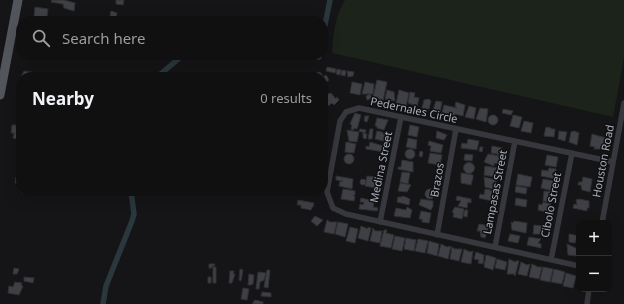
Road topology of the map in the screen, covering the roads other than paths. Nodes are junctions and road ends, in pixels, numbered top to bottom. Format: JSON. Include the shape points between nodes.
{"nodes":[{"id":1,"x":18,"y":0,"type":"edge"},
{"id":2,"x":0,"y":95,"type":"edge"},
{"id":3,"x":624,"y":103,"type":"edge"},
{"id":4,"x":401,"y":117,"type":"junction"},
{"id":5,"x":456,"y":129,"type":"junction"},
{"id":6,"x":515,"y":141,"type":"junction"},
{"id":7,"x":572,"y":153,"type":"junction"},
{"id":8,"x":613,"y":162,"type":"junction"},
{"id":9,"x":328,"y":187,"type":"edge"},
{"id":10,"x":328,"y":195,"type":"edge"},
{"id":11,"x":603,"y":220,"type":"edge"},
{"id":12,"x":380,"y":222,"type":"junction"},
{"id":13,"x":437,"y":234,"type":"junction"},
{"id":14,"x":495,"y":247,"type":"junction"},
{"id":15,"x":551,"y":260,"type":"junction"},
{"id":16,"x":576,"y":265,"type":"edge"},
{"id":17,"x":589,"y":292,"type":"edge"},
{"id":18,"x":587,"y":304,"type":"edge"}],
"edges":[{"from":1,"to":2,"type":"main road"},
{"from":3,"to":8,"type":"street","name":"Houston Road"},
{"from":4,"to":5,"type":"street","name":"Pedernales Circle"},
{"from":4,"to":9,"type":"street","name":"Pedernales Circle","via":[[359,108],[346,112],[340,121]]},
{"from":4,"to":12,"type":"street","name":"Medina Street"},
{"from":5,"to":6,"type":"street","name":"Pedernales Circle"},
{"from":5,"to":13,"type":"street","name":"Brazos"},
{"from":6,"to":7,"type":"street","name":"Pedernales Circle"},
{"from":6,"to":14,"type":"street","name":"Lampasas Street"},
{"from":7,"to":8,"type":"street","name":"Pedernales Circle"},
{"from":7,"to":15,"type":"street","name":"Cibolo Street"},
{"from":8,"to":11,"type":"street","name":"Houston Road"},
{"from":10,"to":12,"type":"street","name":"Pedernales Circle","via":[[333,208],[346,214]]},
{"from":12,"to":13,"type":"street","name":"Pedernales Circle"},
{"from":13,"to":14,"type":"street","name":"Pedernales Circle"},
{"from":14,"to":15,"type":"street","name":"Pedernales Circle"},
{"from":15,"to":16,"type":"street","name":"Pedernales Circle"},
{"from":17,"to":18,"type":"street"}]}
